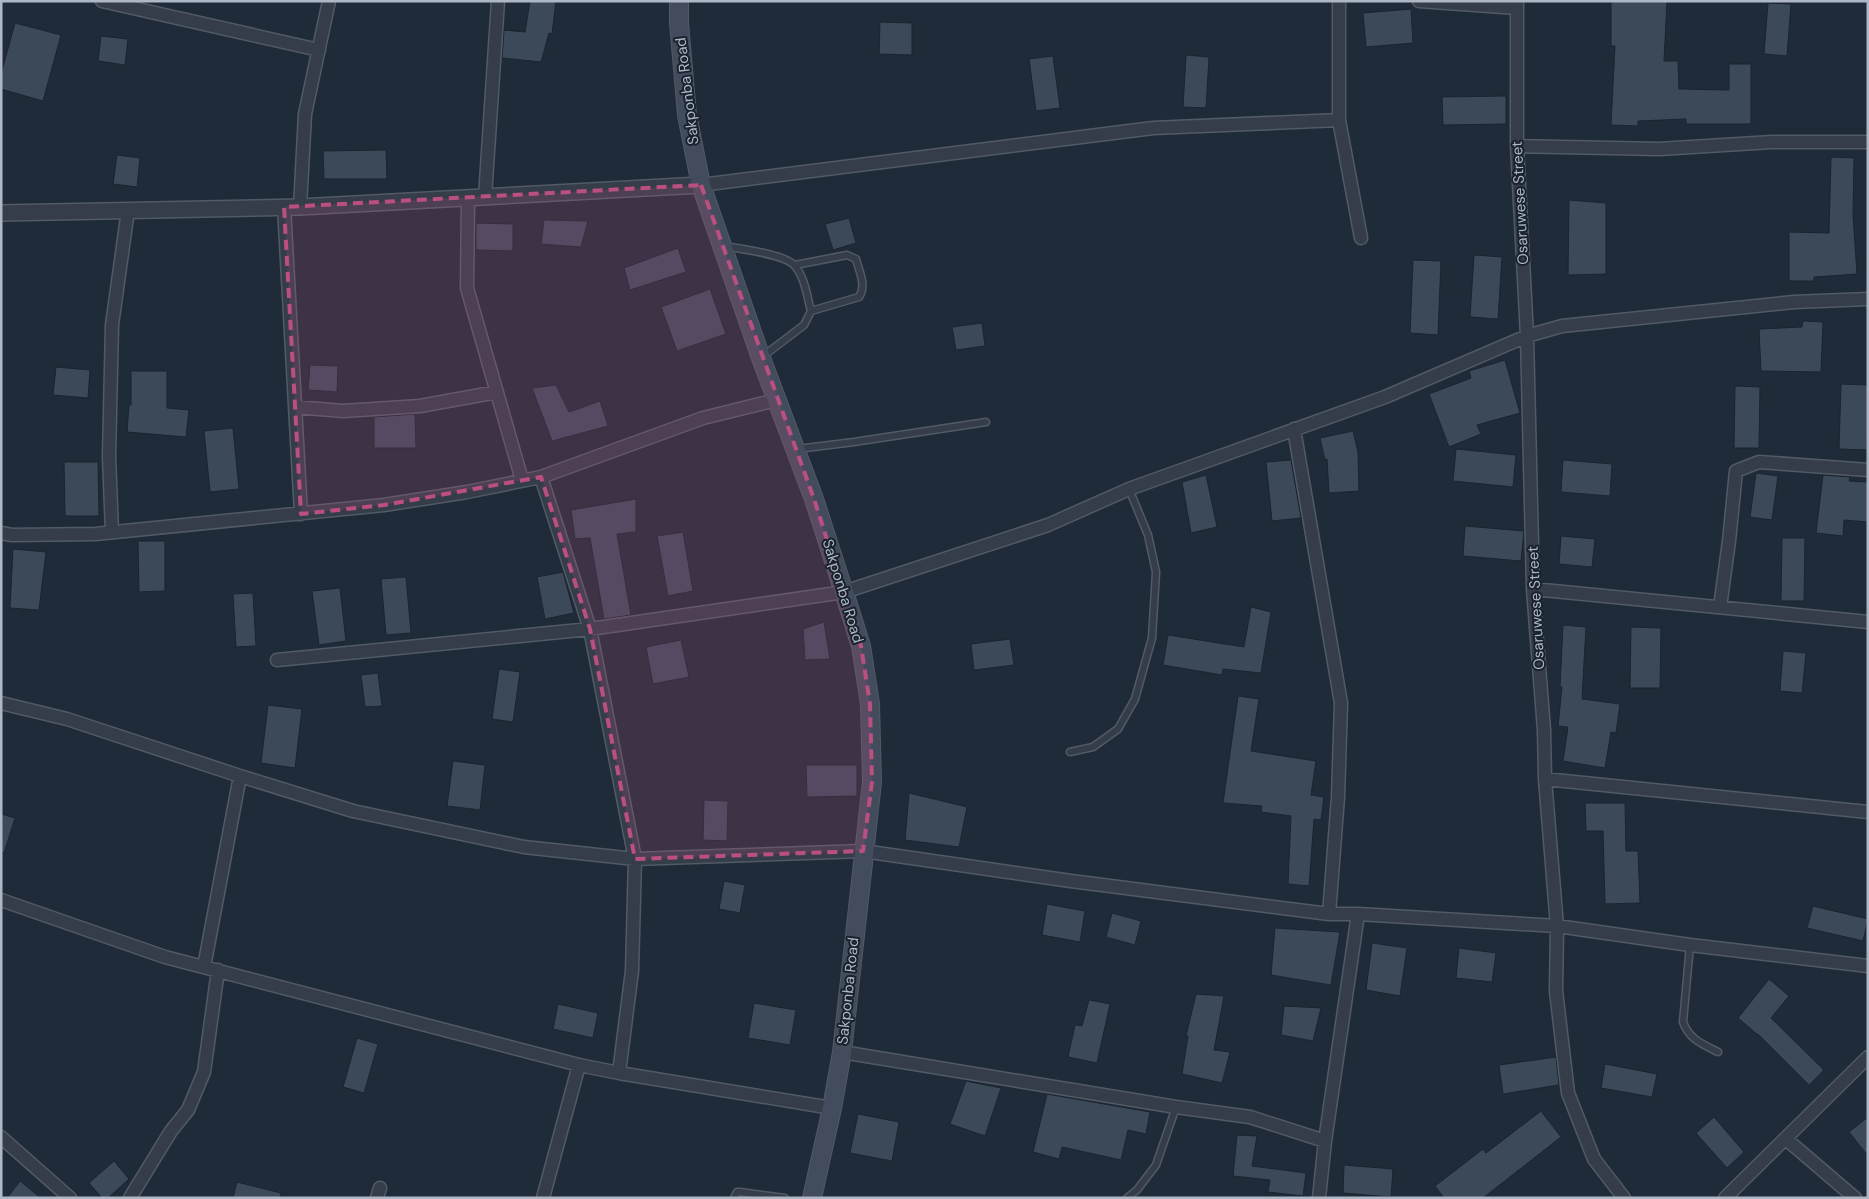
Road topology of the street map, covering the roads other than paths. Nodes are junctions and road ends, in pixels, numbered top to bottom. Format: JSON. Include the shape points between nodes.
{"nodes":[{"id":1,"x":102,"y":1,"type":"edge"},
{"id":2,"x":329,"y":1,"type":"edge"},
{"id":3,"x":498,"y":1,"type":"edge"},
{"id":4,"x":679,"y":1,"type":"edge"},
{"id":5,"x":1339,"y":1,"type":"edge"},
{"id":6,"x":1419,"y":1,"type":"edge"},
{"id":7,"x":1517,"y":5,"type":"edge"},
{"id":8,"x":319,"y":50,"type":"junction"},
{"id":9,"x":1339,"y":120,"type":"junction"},
{"id":10,"x":1868,"y":142,"type":"edge"},
{"id":11,"x":1517,"y":146,"type":"junction"},
{"id":12,"x":701,"y":185,"type":"junction"},
{"id":13,"x":485,"y":197,"type":"junction"},
{"id":14,"x":468,"y":198,"type":"junction"},
{"id":15,"x":284,"y":207,"type":"junction"},
{"id":16,"x":300,"y":207,"type":"junction"},
{"id":17,"x":128,"y":210,"type":"junction"},
{"id":18,"x":1,"y":213,"type":"edge"},
{"id":19,"x":1361,"y":238,"type":"dead end"},
{"id":20,"x":722,"y":245,"type":"junction"},
{"id":21,"x":795,"y":265,"type":"junction"},
{"id":22,"x":1868,"y":299,"type":"edge"},
{"id":23,"x":811,"y":311,"type":"junction"},
{"id":24,"x":1527,"y":336,"type":"junction"},
{"id":25,"x":760,"y":358,"type":"junction"},
{"id":26,"x":497,"y":392,"type":"junction"},
{"id":27,"x":776,"y":400,"type":"junction"},
{"id":28,"x":295,"y":408,"type":"junction"},
{"id":29,"x":986,"y":422,"type":"dead end"},
{"id":30,"x":1294,"y":429,"type":"junction"},
{"id":31,"x":794,"y":449,"type":"junction"},
{"id":32,"x":1868,"y":470,"type":"edge"},
{"id":33,"x":541,"y":477,"type":"junction"},
{"id":34,"x":522,"y":480,"type":"junction"},
{"id":35,"x":1129,"y":489,"type":"junction"},
{"id":36,"x":301,"y":514,"type":"junction"},
{"id":37,"x":112,"y":532,"type":"junction"},
{"id":38,"x":1,"y":533,"type":"edge"},
{"id":39,"x":1533,"y":589,"type":"junction"},
{"id":40,"x":844,"y":592,"type":"junction"},
{"id":41,"x":1720,"y":607,"type":"junction"},
{"id":42,"x":1868,"y":622,"type":"edge"},
{"id":43,"x":590,"y":629,"type":"junction"},
{"id":44,"x":277,"y":660,"type":"dead end"},
{"id":45,"x":1,"y":703,"type":"edge"},
{"id":46,"x":1070,"y":752,"type":"dead end"},
{"id":47,"x":240,"y":776,"type":"junction"},
{"id":48,"x":1545,"y":779,"type":"junction"},
{"id":49,"x":1868,"y":812,"type":"edge"},
{"id":50,"x":863,"y":851,"type":"junction"},
{"id":51,"x":634,"y":859,"type":"junction"},
{"id":52,"x":1,"y":900,"type":"edge"},
{"id":53,"x":1329,"y":914,"type":"junction"},
{"id":54,"x":1358,"y":914,"type":"junction"},
{"id":55,"x":1557,"y":926,"type":"junction"},
{"id":56,"x":1690,"y":945,"type":"junction"},
{"id":57,"x":1868,"y":966,"type":"edge"},
{"id":58,"x":204,"y":967,"type":"junction"},
{"id":59,"x":218,"y":970,"type":"junction"},
{"id":60,"x":842,"y":1052,"type":"junction"},
{"id":61,"x":1718,"y":1052,"type":"dead end"},
{"id":62,"x":1868,"y":1057,"type":"edge"},
{"id":63,"x":579,"y":1065,"type":"junction"},
{"id":64,"x":619,"y":1073,"type":"junction"},
{"id":65,"x":832,"y":1108,"type":"junction"},
{"id":66,"x":1176,"y":1108,"type":"junction"},
{"id":67,"x":1,"y":1138,"type":"edge"},
{"id":68,"x":1786,"y":1139,"type":"junction"},
{"id":69,"x":1325,"y":1141,"type":"junction"},
{"id":70,"x":70,"y":1198,"type":"edge"},
{"id":71,"x":130,"y":1198,"type":"edge"},
{"id":72,"x":543,"y":1198,"type":"edge"},
{"id":73,"x":734,"y":1198,"type":"edge"},
{"id":74,"x":785,"y":1198,"type":"edge"},
{"id":75,"x":812,"y":1198,"type":"edge"},
{"id":76,"x":1128,"y":1198,"type":"edge"},
{"id":77,"x":1319,"y":1198,"type":"edge"},
{"id":78,"x":1624,"y":1198,"type":"edge"},
{"id":79,"x":1725,"y":1198,"type":"edge"},
{"id":80,"x":1855,"y":1198,"type":"edge"}],
"edges":[{"from":1,"to":8,"type":"street"},
{"from":2,"to":8,"type":"street"},
{"from":3,"to":13,"type":"street"},
{"from":4,"to":12,"type":"main road","name":"Sakponba Road","via":[[686,115]]},
{"from":5,"to":9,"type":"street"},
{"from":6,"to":7,"type":"street"},
{"from":7,"to":11,"type":"street","name":"Osaruwese Street"},
{"from":8,"to":16,"type":"street","via":[[305,114]]},
{"from":9,"to":12,"type":"street","via":[[1153,128]]},
{"from":9,"to":19,"type":"street"},
{"from":10,"to":11,"type":"street","via":[[1772,142],[1659,149]]},
{"from":11,"to":24,"type":"street","name":"Osaruwese Street"},
{"from":12,"to":13,"type":"street"},
{"from":12,"to":20,"type":"main road","name":"Sakponba Road"},
{"from":13,"to":14,"type":"street"},
{"from":14,"to":16,"type":"street"},
{"from":14,"to":26,"type":"street","via":[[467,288]]},
{"from":15,"to":16,"type":"street"},
{"from":15,"to":17,"type":"street"},
{"from":15,"to":28,"type":"street"},
{"from":17,"to":18,"type":"street"},
{"from":17,"to":37,"type":"street","via":[[112,325],[109,456]]},
{"from":20,"to":21,"type":"lane","via":[[785,259]]},
{"from":20,"to":25,"type":"main road","name":"Sakponba Road"},
{"from":21,"to":23,"type":"lane","via":[[804,283]]},
{"from":21,"to":23,"type":"lane","via":[[847,254],[856,259],[863,284],[859,297]]},
{"from":22,"to":24,"type":"street","via":[[1794,302],[1562,326]]},
{"from":23,"to":25,"type":"lane","via":[[804,325]]},
{"from":24,"to":30,"type":"street","via":[[1385,396]]},
{"from":24,"to":39,"type":"street","name":"Osaruwese Street"},
{"from":25,"to":27,"type":"main road","name":"Sakponba Road"},
{"from":26,"to":28,"type":"street","via":[[420,406],[343,411]]},
{"from":26,"to":34,"type":"street"},
{"from":27,"to":31,"type":"main road","name":"Sakponba Road"},
{"from":27,"to":33,"type":"street","via":[[703,418]]},
{"from":28,"to":36,"type":"street"},
{"from":29,"to":31,"type":"lane"},
{"from":30,"to":35,"type":"street"},
{"from":30,"to":53,"type":"street","via":[[1341,703]]},
{"from":31,"to":40,"type":"main road","name":"Sakponba Road"},
{"from":32,"to":41,"type":"street","via":[[1759,462],[1736,471]]},
{"from":33,"to":34,"type":"street"},
{"from":33,"to":43,"type":"street"},
{"from":34,"to":36,"type":"street","via":[[384,506]]},
{"from":35,"to":40,"type":"street","via":[[1048,525]]},
{"from":35,"to":46,"type":"lane","via":[[1148,535],[1156,572],[1152,638],[1135,700],[1118,729],[1093,747]]},
{"from":36,"to":37,"type":"street"},
{"from":37,"to":38,"type":"street"},
{"from":39,"to":41,"type":"street"},
{"from":39,"to":48,"type":"street","name":"Osaruwese Street"},
{"from":40,"to":43,"type":"street"},
{"from":40,"to":50,"type":"main road","name":"Sakponba Road","via":[[860,646],[870,704],[872,782]]},
{"from":41,"to":42,"type":"street"},
{"from":43,"to":44,"type":"street"},
{"from":43,"to":51,"type":"street"},
{"from":45,"to":47,"type":"street","via":[[67,719]]},
{"from":47,"to":51,"type":"street","via":[[354,811],[524,847]]},
{"from":47,"to":58,"type":"street"},
{"from":48,"to":49,"type":"street"},
{"from":48,"to":55,"type":"street","name":"Osaruwese Street"},
{"from":50,"to":51,"type":"street"},
{"from":50,"to":53,"type":"street"},
{"from":50,"to":60,"type":"main road","name":"Sakponba Road"},
{"from":51,"to":64,"type":"street","via":[[632,971]]},
{"from":52,"to":58,"type":"street","via":[[165,958]]},
{"from":53,"to":54,"type":"street"},
{"from":54,"to":55,"type":"street"},
{"from":54,"to":69,"type":"street"},
{"from":55,"to":56,"type":"street"},
{"from":55,"to":78,"type":"street","name":"Osaruwese Street","via":[[1556,991],[1568,1093],[1594,1159]]},
{"from":56,"to":57,"type":"street"},
{"from":56,"to":61,"type":"lane","via":[[1683,1022],[1687,1033]]},
{"from":58,"to":59,"type":"street"},
{"from":59,"to":63,"type":"street"},
{"from":59,"to":71,"type":"street","via":[[204,1072],[188,1110],[171,1131]]},
{"from":60,"to":65,"type":"main road","name":"Sakponba Road"},
{"from":60,"to":66,"type":"street"},
{"from":62,"to":68,"type":"street"},
{"from":63,"to":64,"type":"street"},
{"from":63,"to":72,"type":"street"},
{"from":64,"to":65,"type":"street"},
{"from":65,"to":75,"type":"main road","name":"Sakponba Road"},
{"from":66,"to":69,"type":"street","via":[[1250,1117]]},
{"from":66,"to":76,"type":"lane","via":[[1156,1165]]},
{"from":67,"to":70,"type":"street"},
{"from":68,"to":79,"type":"street"},
{"from":68,"to":80,"type":"street"},
{"from":69,"to":77,"type":"street"},
{"from":73,"to":74,"type":"lane","via":[[737,1192]]}]}
